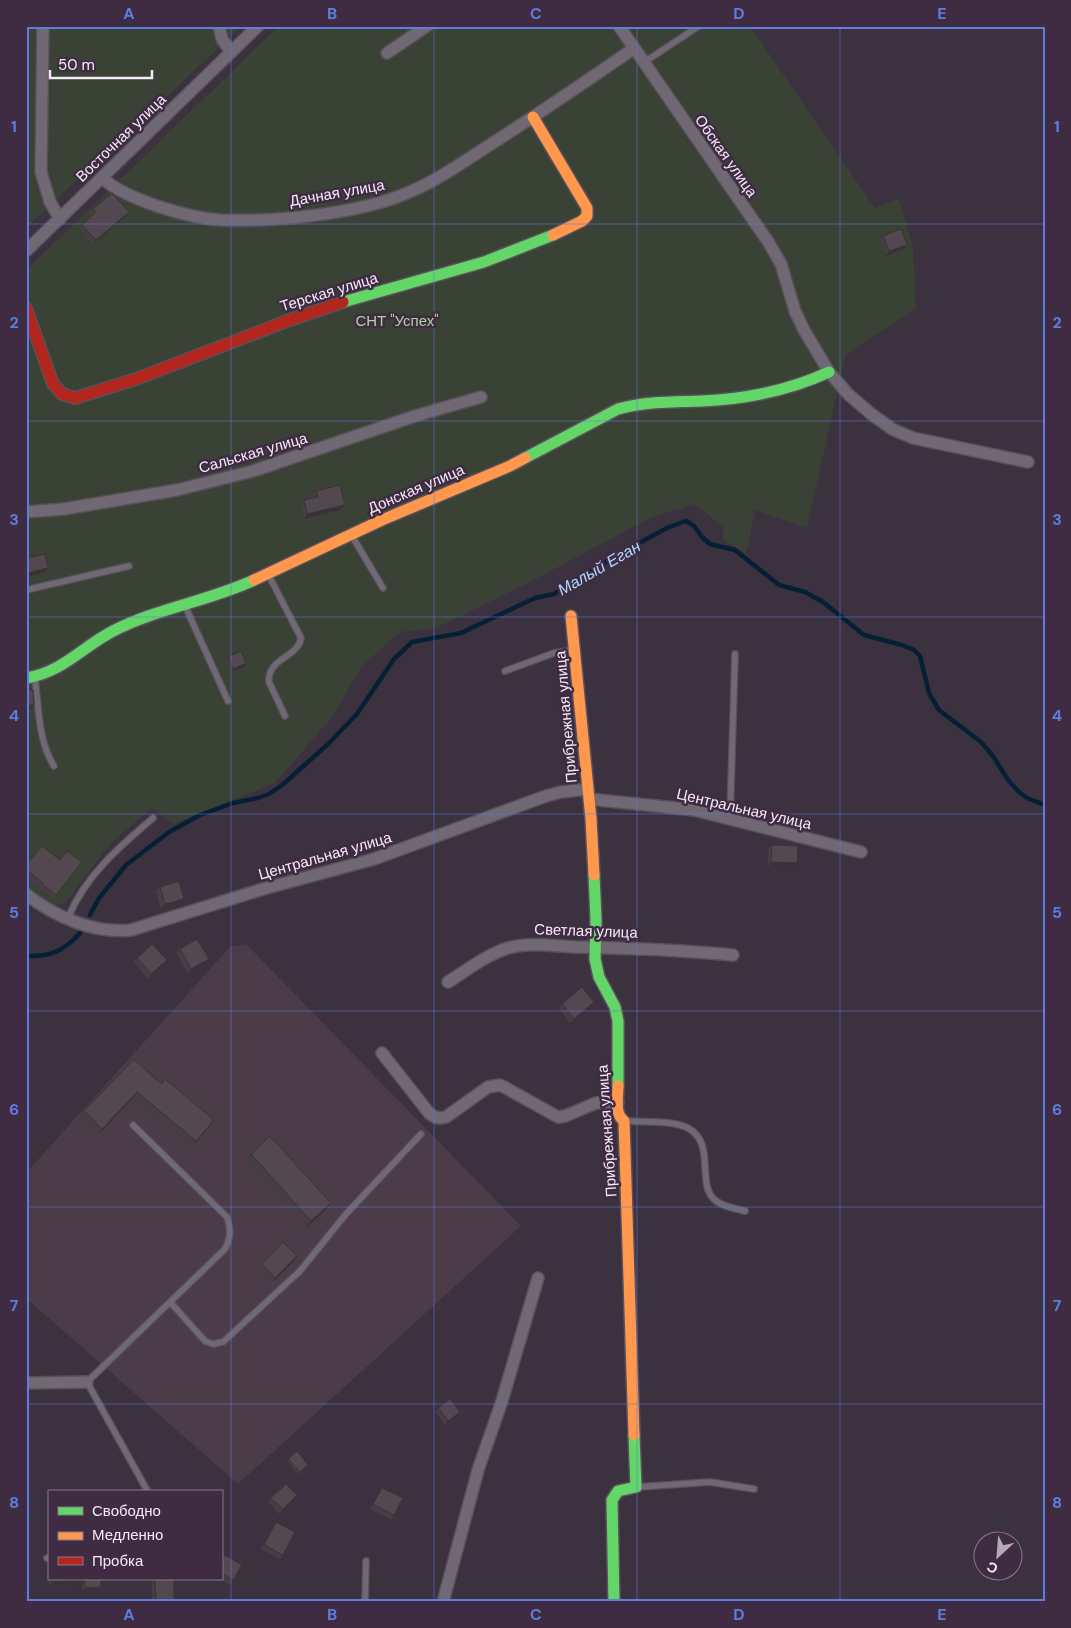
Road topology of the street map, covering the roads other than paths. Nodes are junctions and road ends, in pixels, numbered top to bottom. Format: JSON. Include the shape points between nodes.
{"nodes":[{"id":1,"x":43,"y":26,"type":"edge"},
{"id":2,"x":219,"y":26,"type":"edge"},
{"id":3,"x":258,"y":26,"type":"edge"},
{"id":4,"x":428,"y":26,"type":"edge"},
{"id":5,"x":619,"y":26,"type":"edge"},
{"id":6,"x":699,"y":26,"type":"edge"},
{"id":7,"x":633,"y":49,"type":"junction"},
{"id":8,"x":232,"y":52,"type":"junction"},
{"id":9,"x":387,"y":53,"type":"dead end"},
{"id":10,"x":643,"y":63,"type":"junction"},
{"id":11,"x":533,"y":117,"type":"junction"},
{"id":12,"x":102,"y":178,"type":"junction"},
{"id":13,"x":60,"y":219,"type":"junction"},
{"id":14,"x":26,"y":251,"type":"edge"},
{"id":15,"x":26,"y":308,"type":"edge"},
{"id":16,"x":829,"y":372,"type":"junction"},
{"id":17,"x":482,"y":397,"type":"dead end"},
{"id":18,"x":1028,"y":462,"type":"dead end"},
{"id":19,"x":26,"y":512,"type":"edge"},
{"id":20,"x":350,"y":534,"type":"junction"},
{"id":21,"x":130,"y":566,"type":"dead end"},
{"id":22,"x":268,"y":572,"type":"junction"},
{"id":23,"x":383,"y":588,"type":"dead end"},
{"id":24,"x":26,"y":590,"type":"edge"},
{"id":25,"x":185,"y":606,"type":"junction"},
{"id":26,"x":571,"y":616,"type":"dead end"},
{"id":27,"x":576,"y":650,"type":"junction"},
{"id":28,"x":735,"y":654,"type":"dead end"},
{"id":29,"x":505,"y":672,"type":"dead end"},
{"id":30,"x":30,"y":678,"type":"edge"},
{"id":31,"x":228,"y":701,"type":"dead end"},
{"id":32,"x":285,"y":716,"type":"dead end"},
{"id":33,"x":54,"y":766,"type":"dead end"},
{"id":34,"x":588,"y":794,"type":"junction"},
{"id":35,"x":153,"y":818,"type":"dead end"},
{"id":36,"x":730,"y":820,"type":"junction"},
{"id":37,"x":861,"y":852,"type":"dead end"},
{"id":38,"x":26,"y":894,"type":"edge"},
{"id":39,"x":68,"y":918,"type":"junction"},
{"id":40,"x":596,"y":947,"type":"junction"},
{"id":41,"x":733,"y":954,"type":"dead end"},
{"id":42,"x":448,"y":982,"type":"dead end"},
{"id":43,"x":382,"y":1053,"type":"dead end"},
{"id":44,"x":618,"y":1102,"type":"junction"},
{"id":45,"x":624,"y":1121,"type":"junction"},
{"id":46,"x":133,"y":1124,"type":"dead end"},
{"id":47,"x":421,"y":1134,"type":"dead end"},
{"id":48,"x":745,"y":1211,"type":"dead end"},
{"id":49,"x":538,"y":1278,"type":"dead end"},
{"id":50,"x":171,"y":1302,"type":"junction"},
{"id":51,"x":87,"y":1382,"type":"junction"},
{"id":52,"x":26,"y":1383,"type":"edge"},
{"id":53,"x":636,"y":1487,"type":"junction"},
{"id":54,"x":754,"y":1489,"type":"dead end"},
{"id":55,"x":147,"y":1490,"type":"edge"},
{"id":56,"x":366,"y":1561,"type":"dead end"},
{"id":57,"x":365,"y":1602,"type":"edge"},
{"id":58,"x":443,"y":1602,"type":"edge"},
{"id":59,"x":614,"y":1602,"type":"edge"}],
"edges":[{"from":1,"to":13,"type":"street","via":[[41,172],[50,202]]},
{"from":2,"to":8,"type":"street","via":[[222,39]]},
{"from":3,"to":8,"type":"street","name":"Восточная улица"},
{"from":4,"to":9,"type":"street"},
{"from":5,"to":7,"type":"street","name":"Обская улица"},
{"from":6,"to":10,"type":"lane"},
{"from":7,"to":10,"type":"street","name":"Обская улица"},
{"from":7,"to":11,"type":"street","name":"Дачная улица"},
{"from":8,"to":12,"type":"street","name":"Восточная улица"},
{"from":10,"to":16,"type":"street","name":"Обская улица","via":[[769,243],[781,264],[794,311]]},
{"from":11,"to":12,"type":"street","name":"Дачная улица","via":[[408,193],[384,202],[303,216],[244,220],[195,216],[129,196]]},
{"from":11,"to":15,"type":"street","name":"Терская улица","via":[[587,208],[587,216],[582,221],[484,262],[323,308],[152,373],[75,398],[58,393]]},
{"from":12,"to":13,"type":"street","name":"Восточная улица"},
{"from":13,"to":14,"type":"street","name":"Восточная улица"},
{"from":16,"to":18,"type":"street","name":"Обская улица","via":[[870,413],[913,438]]},
{"from":16,"to":20,"type":"street","name":"Донская улица","via":[[788,390],[752,397],[634,403],[510,466]]},
{"from":17,"to":19,"type":"street","name":"Сальская улица","via":[[415,416],[253,471],[177,490],[64,509]]},
{"from":20,"to":22,"type":"street","name":"Донская улица"},
{"from":20,"to":23,"type":"lane"},
{"from":21,"to":24,"type":"lane"},
{"from":22,"to":25,"type":"street","name":"Донская улица"},
{"from":22,"to":32,"type":"lane","via":[[301,638],[298,647],[274,665],[268,676]]},
{"from":25,"to":30,"type":"street","name":"Донская улица","via":[[113,631],[64,666]]},
{"from":25,"to":31,"type":"lane"},
{"from":26,"to":27,"type":"street","name":"Прибрежная улица"},
{"from":27,"to":29,"type":"lane","via":[[554,653]]},
{"from":27,"to":34,"type":"street","name":"Прибрежная улица"},
{"from":28,"to":36,"type":"lane"},
{"from":30,"to":33,"type":"lane","via":[[47,755]]},
{"from":34,"to":36,"type":"street","name":"Центральная улица","via":[[694,810]]},
{"from":34,"to":39,"type":"street","name":"Центральная улица","via":[[561,792],[546,796],[374,859],[263,889],[150,925],[114,932]]},
{"from":34,"to":40,"type":"street","name":"Прибрежная улица"},
{"from":35,"to":39,"type":"lane","via":[[92,876],[77,897]]},
{"from":36,"to":37,"type":"street","name":"Центральная улица"},
{"from":38,"to":39,"type":"street","name":"Центральная улица","via":[[52,912]]},
{"from":40,"to":41,"type":"street","name":"Светлая улица"},
{"from":40,"to":42,"type":"street","name":"Светлая улица","via":[[519,945],[491,955]]},
{"from":40,"to":44,"type":"street","name":"Прибрежная улица","via":[[599,977],[618,1021]]},
{"from":43,"to":44,"type":"street","via":[[434,1117],[446,1117],[494,1086],[506,1088],[558,1117],[596,1104]]},
{"from":44,"to":45,"type":"street","name":"Прибрежная улица","via":[[620,1118]]},
{"from":45,"to":48,"type":"lane","via":[[676,1124],[695,1133],[705,1155],[709,1193],[715,1201]]},
{"from":45,"to":53,"type":"street","name":"Прибрежная улица"},
{"from":46,"to":50,"type":"lane","via":[[227,1217],[230,1228],[225,1250]]},
{"from":47,"to":50,"type":"lane","via":[[351,1208],[300,1271],[224,1342],[213,1344],[205,1341]]},
{"from":49,"to":58,"type":"street","via":[[478,1470]]},
{"from":50,"to":51,"type":"lane"},
{"from":51,"to":52,"type":"street"},
{"from":51,"to":55,"type":"lane"},
{"from":53,"to":54,"type":"lane","via":[[710,1482]]},
{"from":53,"to":59,"type":"street","via":[[618,1490],[612,1500]]},
{"from":56,"to":57,"type":"lane"}]}
